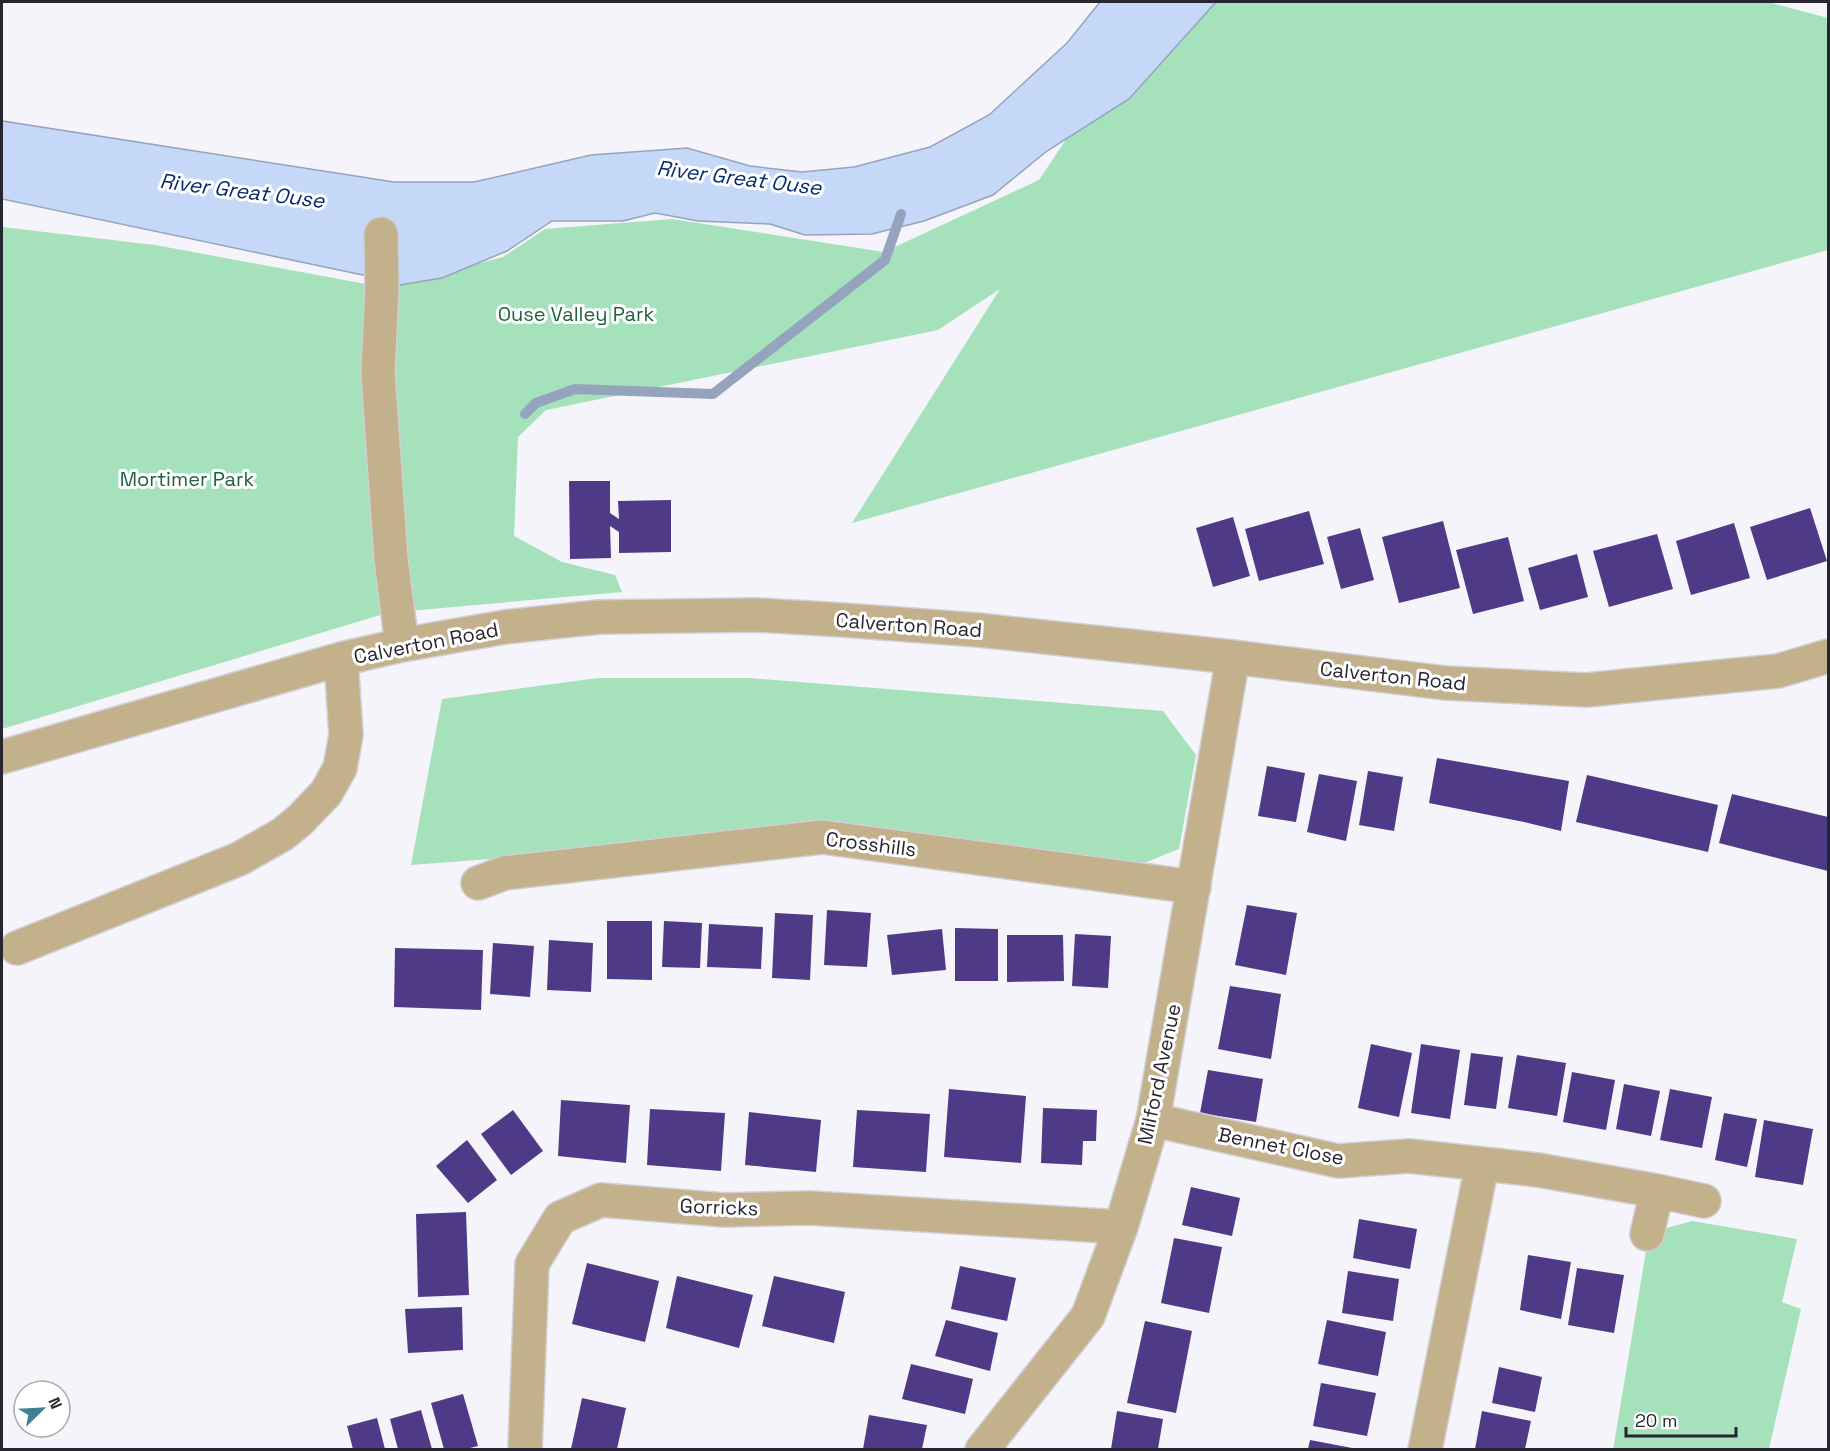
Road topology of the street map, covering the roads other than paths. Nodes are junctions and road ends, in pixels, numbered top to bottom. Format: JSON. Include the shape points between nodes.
{"nodes":[{"id":1,"x":381,"y":234,"type":"dead end"},
{"id":2,"x":402,"y":645,"type":"junction"},
{"id":3,"x":1828,"y":656,"type":"edge"},
{"id":4,"x":1233,"y":657,"type":"junction"},
{"id":5,"x":341,"y":660,"type":"junction"},
{"id":6,"x":2,"y":757,"type":"edge"},
{"id":7,"x":478,"y":883,"type":"dead end"},
{"id":8,"x":1194,"y":887,"type":"junction"},
{"id":9,"x":17,"y":948,"type":"dead end"},
{"id":10,"x":1153,"y":1120,"type":"junction"},
{"id":11,"x":1482,"y":1165,"type":"junction"},
{"id":12,"x":1657,"y":1191,"type":"junction"},
{"id":13,"x":1704,"y":1201,"type":"dead end"},
{"id":14,"x":1121,"y":1227,"type":"junction"},
{"id":15,"x":1647,"y":1234,"type":"dead end"},
{"id":16,"x":525,"y":1449,"type":"edge"},
{"id":17,"x":982,"y":1449,"type":"edge"},
{"id":18,"x":1425,"y":1449,"type":"edge"}],
"edges":[{"from":1,"to":2,"type":"street","via":[[378,373],[391,560]]},
{"from":2,"to":4,"type":"street","name":"Calverton Road","via":[[505,627],[599,617],[756,615],[978,630]]},
{"from":2,"to":5,"type":"street","name":"Calverton Road"},
{"from":3,"to":4,"type":"street","name":"Calverton Road","via":[[1778,671],[1586,690],[1445,683]]},
{"from":4,"to":8,"type":"street","name":"Milford Avenue"},
{"from":5,"to":6,"type":"street","name":"Calverton Road"},
{"from":5,"to":9,"type":"street","via":[[346,735],[340,768],[326,793],[300,820],[239,859]]},
{"from":7,"to":8,"type":"street","name":"Crosshills","via":[[505,873],[822,837]]},
{"from":8,"to":10,"type":"street","name":"Milford Avenue"},
{"from":10,"to":11,"type":"street","name":"Bennet Close","via":[[1338,1161],[1409,1156]]},
{"from":10,"to":14,"type":"street","name":"Milford Avenue"},
{"from":11,"to":12,"type":"street","name":"Bennet Close","via":[[1538,1170]]},
{"from":11,"to":18,"type":"street"},
{"from":12,"to":13,"type":"street","name":"Bennet Close"},
{"from":12,"to":15,"type":"street"},
{"from":14,"to":16,"type":"street","name":"Gorricks","via":[[810,1208],[724,1210],[601,1200],[560,1218],[532,1264]]},
{"from":14,"to":17,"type":"street","name":"Milford Avenue","via":[[1088,1316]]}]}
